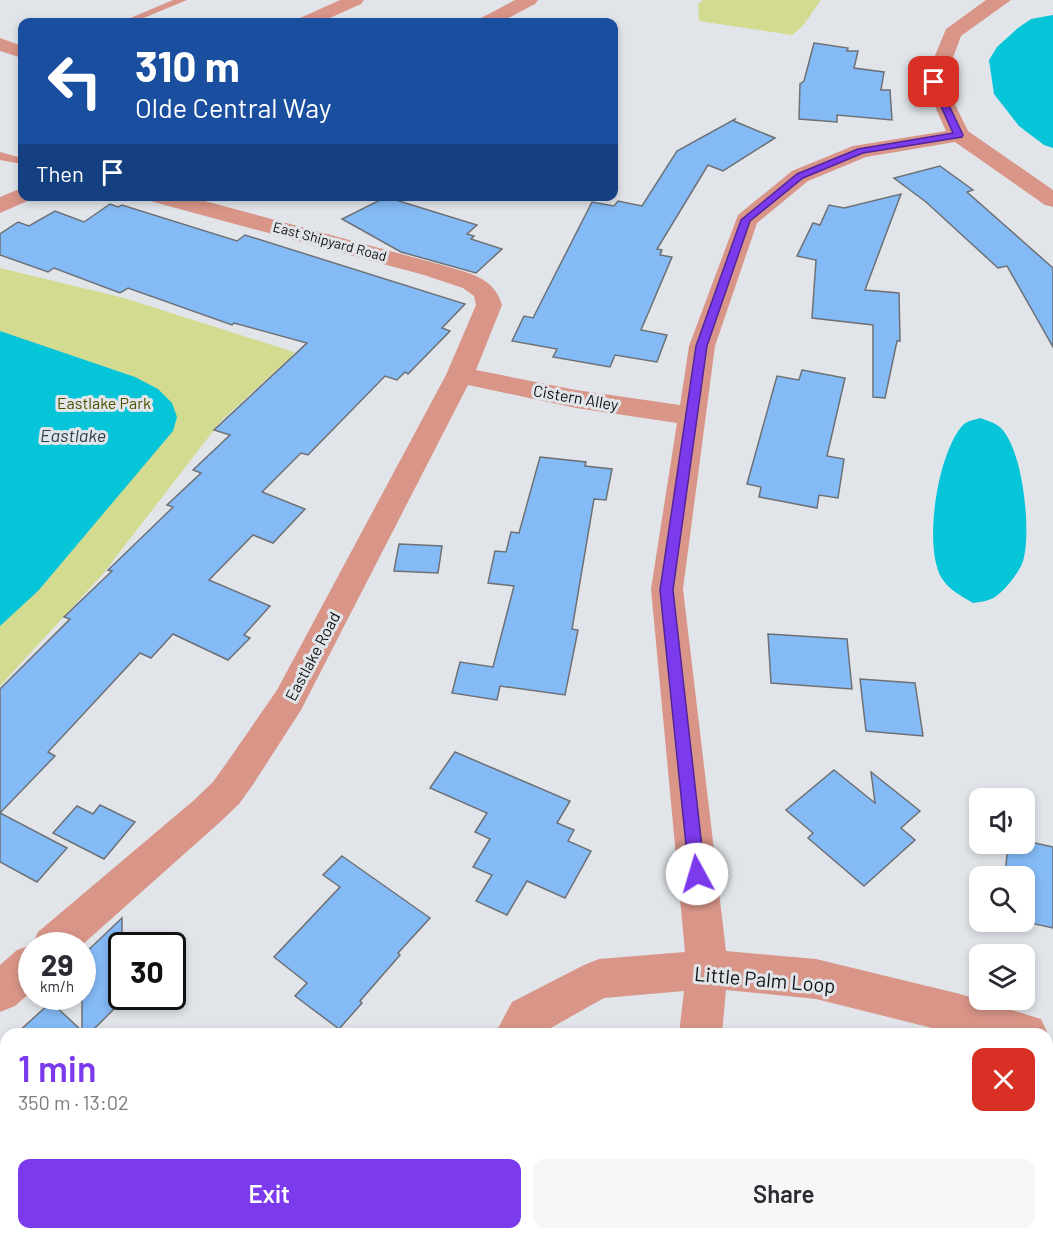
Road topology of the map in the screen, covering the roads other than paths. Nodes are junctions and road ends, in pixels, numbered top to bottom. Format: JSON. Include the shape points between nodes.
{"nodes":[{"id":1,"x":182,"y":0,"type":"edge"},
{"id":2,"x":355,"y":0,"type":"edge"},
{"id":3,"x":529,"y":0,"type":"edge"},
{"id":4,"x":997,"y":0,"type":"edge"},
{"id":5,"x":136,"y":18,"type":"edge"},
{"id":6,"x":316,"y":18,"type":"edge"},
{"id":7,"x":495,"y":18,"type":"edge"},
{"id":8,"x":0,"y":44,"type":"edge"},
{"id":9,"x":18,"y":51,"type":"edge"},
{"id":10,"x":958,"y":135,"type":"junction"},
{"id":11,"x":0,"y":156,"type":"edge"},
{"id":12,"x":18,"y":160,"type":"edge"},
{"id":13,"x":18,"y":197,"type":"edge"},
{"id":14,"x":1053,"y":200,"type":"edge"},
{"id":15,"x":202,"y":201,"type":"edge"},
{"id":16,"x":220,"y":203,"type":"edge"},
{"id":17,"x":0,"y":206,"type":"edge"},
{"id":18,"x":489,"y":305,"type":"joint"},
{"id":19,"x":460,"y":375,"type":"junction"},
{"id":20,"x":692,"y":416,"type":"junction"},
{"id":21,"x":67,"y":932,"type":"edge"},
{"id":22,"x":707,"y":969,"type":"junction"},
{"id":23,"x":18,"y":976,"type":"edge"},
{"id":24,"x":0,"y":992,"type":"edge"},
{"id":25,"x":520,"y":1028,"type":"edge"},
{"id":26,"x":701,"y":1028,"type":"edge"},
{"id":27,"x":1006,"y":1028,"type":"edge"}],
"edges":[{"from":1,"to":5,"type":"lane"},
{"from":2,"to":6,"type":"street"},
{"from":3,"to":7,"type":"street"},
{"from":4,"to":10,"type":"street","via":[[953,33],[934,82]]},
{"from":8,"to":9,"type":"street"},
{"from":10,"to":14,"type":"street"},
{"from":10,"to":20,"type":"street","via":[[861,151],[800,176],[746,220],[702,346]]},
{"from":11,"to":12,"type":"lane"},
{"from":13,"to":17,"type":"street"},
{"from":15,"to":16,"type":"street","name":"East Shipyard Road"},
{"from":16,"to":18,"type":"street","name":"East Shipyard Road","via":[[462,280],[486,293]]},
{"from":18,"to":19,"type":"street","name":"Eastlake Road"},
{"from":19,"to":20,"type":"street","name":"Cistern Alley","via":[[576,399]]},
{"from":19,"to":21,"type":"street","name":"Eastlake Road","via":[[289,700],[241,772],[206,812]]},
{"from":20,"to":22,"type":"street","via":[[667,590]]},
{"from":22,"to":25,"type":"street","name":"Little Palm Loop","via":[[599,979],[527,1016]]},
{"from":22,"to":26,"type":"street"},
{"from":22,"to":27,"type":"street","name":"Little Palm Loop","via":[[816,979]]},
{"from":23,"to":24,"type":"street"}]}
